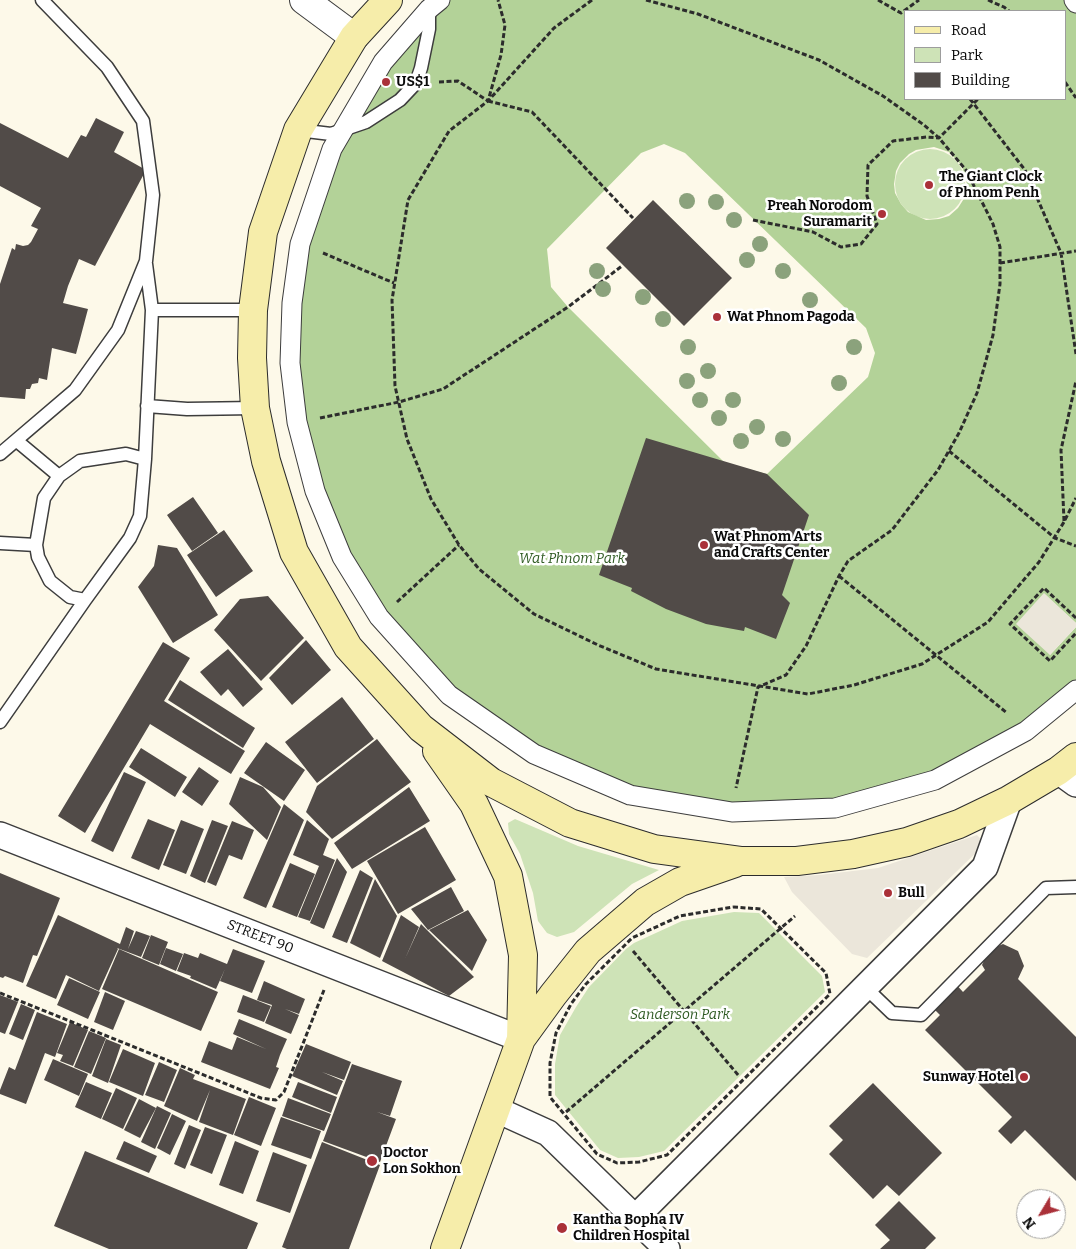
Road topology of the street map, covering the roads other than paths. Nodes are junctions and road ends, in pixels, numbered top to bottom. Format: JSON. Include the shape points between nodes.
{"nodes":[{"id":1,"x":42,"y":0,"type":"edge"},
{"id":2,"x":304,"y":0,"type":"edge"},
{"id":3,"x":388,"y":0,"type":"edge"},
{"id":4,"x":432,"y":3,"type":"edge"},
{"id":5,"x":354,"y":37,"type":"junction"},
{"id":6,"x":345,"y":129,"type":"junction"},
{"id":7,"x":298,"y":130,"type":"junction"},
{"id":8,"x":146,"y":261,"type":"junction"},
{"id":9,"x":152,"y":310,"type":"junction"},
{"id":10,"x":253,"y":310,"type":"junction"},
{"id":11,"x":147,"y":406,"type":"junction"},
{"id":12,"x":255,"y":408,"type":"junction"},
{"id":13,"x":17,"y":441,"type":"junction"},
{"id":14,"x":0,"y":454,"type":"edge"},
{"id":15,"x":145,"y":459,"type":"junction"},
{"id":16,"x":59,"y":476,"type":"junction"},
{"id":17,"x":0,"y":543,"type":"edge"},
{"id":18,"x":36,"y":545,"type":"junction"},
{"id":19,"x":85,"y":600,"type":"junction"},
{"id":20,"x":1076,"y":690,"type":"edge"},
{"id":21,"x":0,"y":722,"type":"edge"},
{"id":22,"x":421,"y":728,"type":"junction"},
{"id":23,"x":1070,"y":770,"type":"edge"},
{"id":24,"x":1009,"y":800,"type":"junction"},
{"id":25,"x":0,"y":835,"type":"edge"},
{"id":26,"x":742,"y":861,"type":"junction"},
{"id":27,"x":1076,"y":887,"type":"edge"},
{"id":28,"x":865,"y":987,"type":"junction"},
{"id":29,"x":521,"y":1039,"type":"junction"},
{"id":30,"x":495,"y":1110,"type":"junction"},
{"id":31,"x":635,"y":1218,"type":"junction"},
{"id":32,"x":445,"y":1249,"type":"edge"},
{"id":33,"x":667,"y":1249,"type":"edge"}],
"edges":[{"from":1,"to":8,"type":"lane","via":[[107,67],[143,121],[153,195]]},
{"from":2,"to":5,"type":"street"},
{"from":3,"to":5,"type":"main road"},
{"from":4,"to":6,"type":"street","via":[[383,62]]},
{"from":4,"to":6,"type":"lane","via":[[416,83],[400,100],[366,122]]},
{"from":5,"to":7,"type":"main road"},
{"from":6,"to":7,"type":"lane","via":[[331,134]]},
{"from":6,"to":20,"type":"street","via":[[332,148],[300,244],[292,304],[290,363],[297,422],[315,491],[342,557],[379,617],[449,695],[534,754],[630,795],[732,812],[835,808],[935,780],[1026,731]]},
{"from":7,"to":10,"type":"main road","via":[[263,232]]},
{"from":8,"to":9,"type":"lane"},
{"from":8,"to":13,"type":"lane","via":[[118,330],[76,390]]},
{"from":9,"to":10,"type":"lane"},
{"from":9,"to":11,"type":"lane"},
{"from":10,"to":12,"type":"main road"},
{"from":11,"to":12,"type":"lane"},
{"from":11,"to":15,"type":"lane"},
{"from":12,"to":22,"type":"main road","via":[[266,461],[294,552],[348,647]]},
{"from":13,"to":14,"type":"lane"},
{"from":13,"to":16,"type":"lane"},
{"from":15,"to":16,"type":"lane","via":[[126,454],[80,461]]},
{"from":15,"to":19,"type":"lane","via":[[140,516],[130,538]]},
{"from":16,"to":18,"type":"lane","via":[[44,498]]},
{"from":17,"to":18,"type":"lane"},
{"from":18,"to":19,"type":"lane","via":[[50,581],[70,597]]},
{"from":19,"to":21,"type":"lane"},
{"from":22,"to":26,"type":"main road","via":[[491,782],[570,823],[654,849]]},
{"from":22,"to":29,"type":"main road","via":[[474,804],[508,876],[523,955]]},
{"from":23,"to":24,"type":"main road"},
{"from":24,"to":26,"type":"main road","via":[[959,824],[907,842],[797,861]]},
{"from":24,"to":28,"type":"street","via":[[985,867]]},
{"from":25,"to":29,"type":"street","name":"STREET 90"},
{"from":26,"to":29,"type":"main road","via":[[680,882],[645,902],[588,951]]},
{"from":27,"to":28,"type":"lane","via":[[1046,888],[921,1015],[892,1013]]},
{"from":28,"to":31,"type":"street"},
{"from":29,"to":30,"type":"main road"},
{"from":30,"to":31,"type":"street","via":[[548,1133]]},
{"from":30,"to":32,"type":"main road"},
{"from":31,"to":33,"type":"street"}]}
